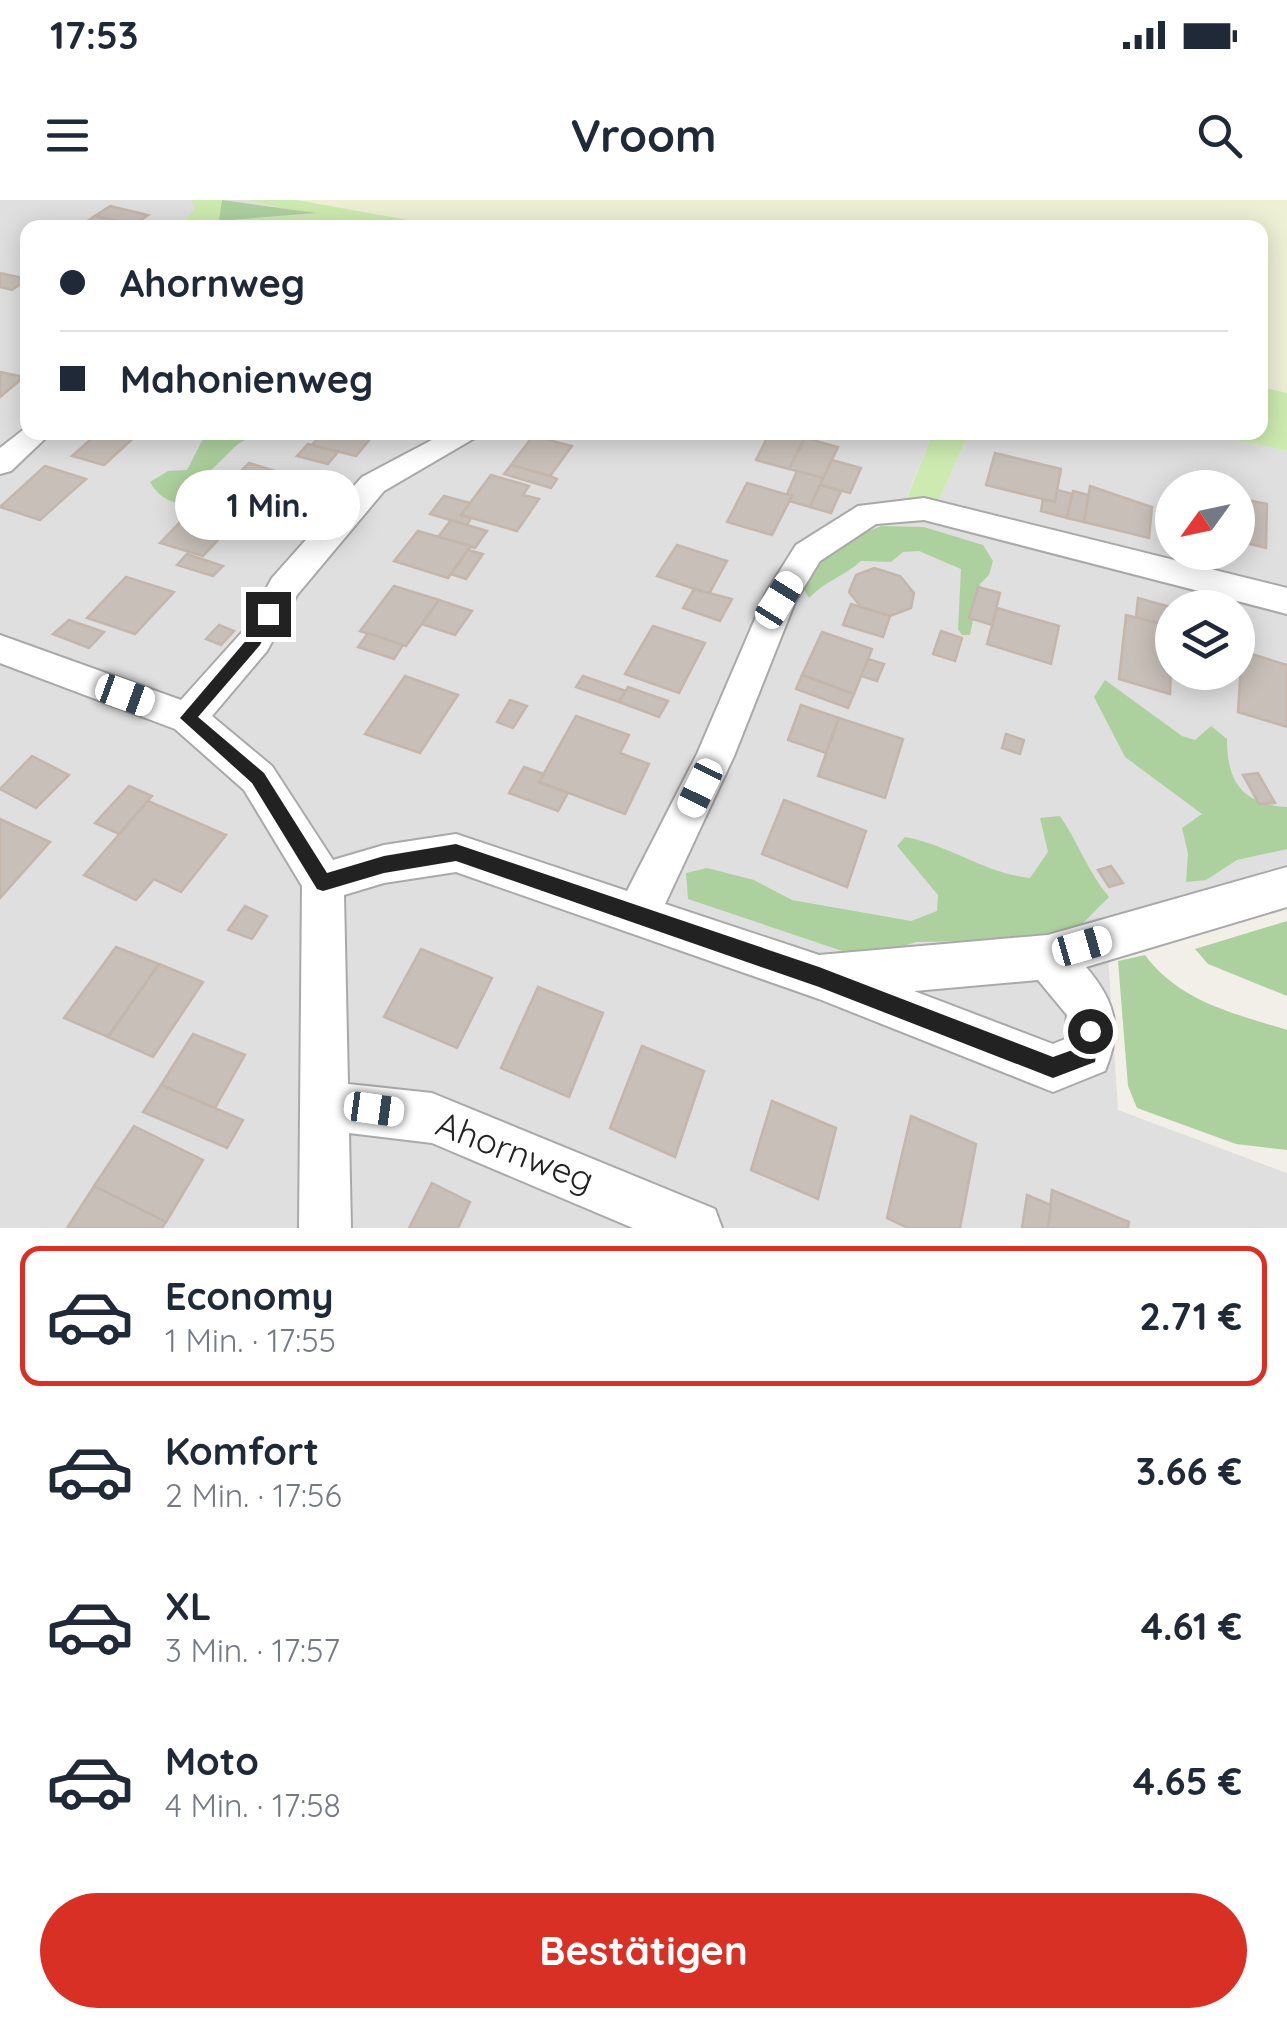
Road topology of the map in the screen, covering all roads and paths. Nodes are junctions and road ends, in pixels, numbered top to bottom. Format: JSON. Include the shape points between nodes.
{"nodes":[{"id":1,"x":28,"y":440,"type":"edge"},
{"id":2,"x":456,"y":440,"type":"edge"},
{"id":3,"x":0,"y":464,"type":"edge"},
{"id":4,"x":1287,"y":602,"type":"edge"},
{"id":5,"x":0,"y":649,"type":"edge"},
{"id":6,"x":188,"y":718,"type":"junction"},
{"id":7,"x":323,"y":882,"type":"junction"},
{"id":8,"x":1287,"y":887,"type":"edge"},
{"id":9,"x":638,"y":915,"type":"junction"},
{"id":10,"x":1048,"y":956,"type":"junction"},
{"id":11,"x":819,"y":977,"type":"junction"},
{"id":12,"x":327,"y":1106,"type":"junction"},
{"id":13,"x":325,"y":1228,"type":"edge"},
{"id":14,"x":696,"y":1228,"type":"edge"}],
"edges":[{"from":1,"to":3,"type":"street"},
{"from":2,"to":6,"type":"street","via":[[373,484],[284,588],[255,641]]},
{"from":4,"to":9,"type":"street","via":[[924,509],[869,514],[808,553],[779,600],[715,756]]},
{"from":5,"to":6,"type":"street"},
{"from":6,"to":7,"type":"street","via":[[258,778]]},
{"from":7,"to":9,"type":"street","via":[[456,852]]},
{"from":7,"to":12,"type":"street"},
{"from":8,"to":10,"type":"street"},
{"from":9,"to":11,"type":"street"},
{"from":10,"to":11,"type":"street"},
{"from":10,"to":11,"type":"street","via":[[1091,1008],[1088,1054],[1053,1068]]},
{"from":12,"to":13,"type":"street"},
{"from":12,"to":14,"type":"street","name":"Ahornweg","via":[[432,1118]]}]}
